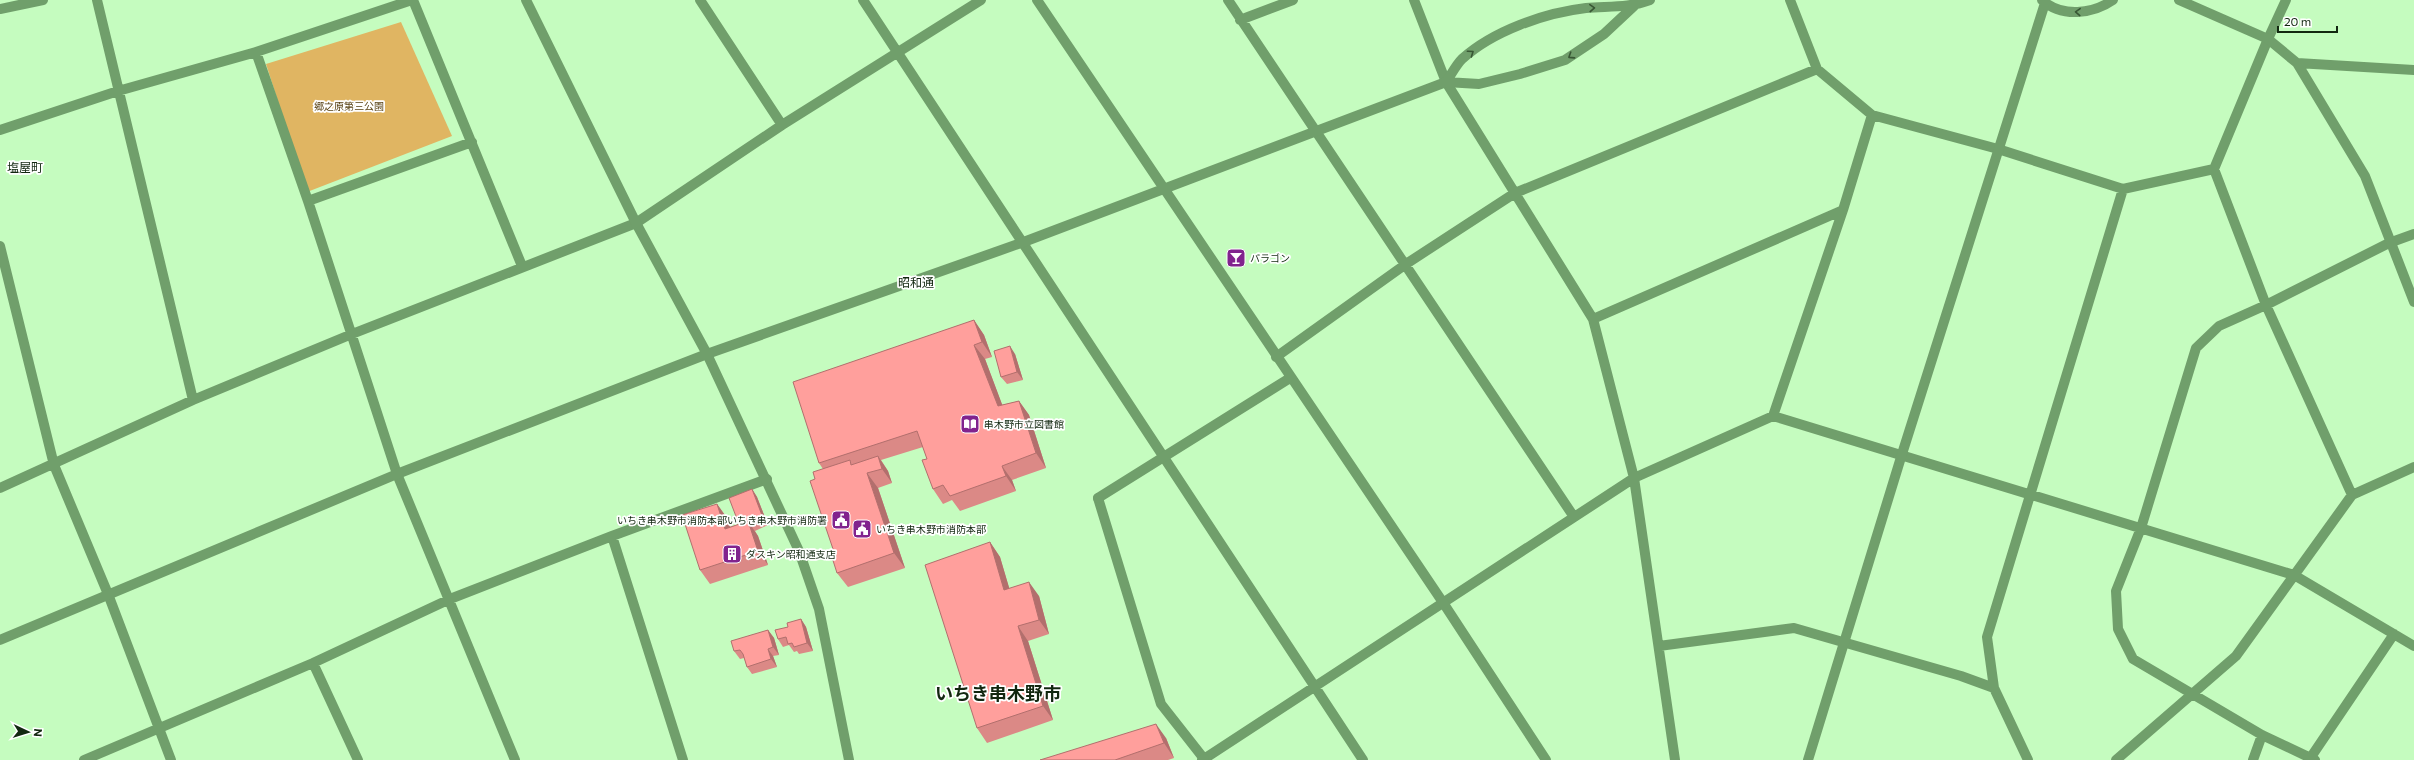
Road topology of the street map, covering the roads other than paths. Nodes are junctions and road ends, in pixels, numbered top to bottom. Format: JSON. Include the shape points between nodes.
{"nodes":[{"id":1,"x":43,"y":0,"type":"edge"},
{"id":2,"x":97,"y":0,"type":"edge"},
{"id":3,"x":412,"y":0,"type":"edge"},
{"id":4,"x":526,"y":0,"type":"edge"},
{"id":5,"x":700,"y":0,"type":"edge"},
{"id":6,"x":863,"y":0,"type":"edge"},
{"id":7,"x":981,"y":0,"type":"edge"},
{"id":8,"x":1037,"y":0,"type":"edge"},
{"id":9,"x":1228,"y":0,"type":"edge"},
{"id":10,"x":1294,"y":0,"type":"edge"},
{"id":11,"x":1414,"y":0,"type":"edge"},
{"id":12,"x":1650,"y":0,"type":"edge"},
{"id":13,"x":1790,"y":0,"type":"edge"},
{"id":14,"x":2113,"y":0,"type":"edge"},
{"id":15,"x":2179,"y":0,"type":"edge"},
{"id":16,"x":2286,"y":0,"type":"edge"},
{"id":17,"x":2044,"y":1,"type":"edge"},
{"id":18,"x":1633,"y":3,"type":"edge"},
{"id":19,"x":0,"y":9,"type":"edge"},
{"id":20,"x":1240,"y":20,"type":"junction"},
{"id":21,"x":2268,"y":39,"type":"junction"},
{"id":22,"x":256,"y":52,"type":"junction"},
{"id":23,"x":898,"y":53,"type":"junction"},
{"id":24,"x":2297,"y":63,"type":"junction"},
{"id":25,"x":1817,"y":69,"type":"junction"},
{"id":26,"x":2414,"y":70,"type":"edge"},
{"id":27,"x":1446,"y":82,"type":"junction"},
{"id":28,"x":118,"y":91,"type":"junction"},
{"id":29,"x":1872,"y":115,"type":"junction"},
{"id":30,"x":782,"y":125,"type":"junction"},
{"id":31,"x":0,"y":130,"type":"edge"},
{"id":32,"x":1316,"y":130,"type":"junction"},
{"id":33,"x":472,"y":142,"type":"junction"},
{"id":34,"x":1998,"y":149,"type":"junction"},
{"id":35,"x":2214,"y":168,"type":"junction"},
{"id":36,"x":1165,"y":189,"type":"junction"},
{"id":37,"x":2123,"y":189,"type":"junction"},
{"id":38,"x":1515,"y":193,"type":"junction"},
{"id":39,"x":308,"y":201,"type":"junction"},
{"id":40,"x":1843,"y":210,"type":"junction"},
{"id":41,"x":636,"y":224,"type":"junction"},
{"id":42,"x":2414,"y":234,"type":"edge"},
{"id":43,"x":2389,"y":242,"type":"junction"},
{"id":44,"x":1021,"y":243,"type":"junction"},
{"id":45,"x":0,"y":246,"type":"edge"},
{"id":46,"x":1406,"y":264,"type":"junction"},
{"id":47,"x":522,"y":266,"type":"junction"},
{"id":48,"x":2414,"y":302,"type":"edge"},
{"id":49,"x":2266,"y":305,"type":"junction"},
{"id":50,"x":1593,"y":319,"type":"junction"},
{"id":51,"x":352,"y":334,"type":"junction"},
{"id":52,"x":707,"y":354,"type":"junction"},
{"id":53,"x":1276,"y":357,"type":"junction"},
{"id":54,"x":1290,"y":378,"type":"junction"},
{"id":55,"x":193,"y":400,"type":"junction"},
{"id":56,"x":1773,"y":416,"type":"junction"},
{"id":57,"x":1902,"y":454,"type":"junction"},
{"id":58,"x":1164,"y":456,"type":"junction"},
{"id":59,"x":54,"y":464,"type":"junction"},
{"id":60,"x":2414,"y":467,"type":"edge"},
{"id":61,"x":397,"y":474,"type":"junction"},
{"id":62,"x":1634,"y":478,"type":"junction"},
{"id":63,"x":767,"y":479,"type":"junction"},
{"id":64,"x":0,"y":488,"type":"edge"},
{"id":65,"x":2032,"y":494,"type":"junction"},
{"id":66,"x":2352,"y":495,"type":"junction"},
{"id":67,"x":1574,"y":517,"type":"junction"},
{"id":68,"x":2141,"y":528,"type":"junction"},
{"id":69,"x":612,"y":536,"type":"junction"},
{"id":70,"x":2294,"y":575,"type":"junction"},
{"id":71,"x":108,"y":594,"type":"junction"},
{"id":72,"x":450,"y":599,"type":"junction"},
{"id":73,"x":1444,"y":604,"type":"junction"},
{"id":74,"x":2394,"y":634,"type":"junction"},
{"id":75,"x":0,"y":640,"type":"edge"},
{"id":76,"x":1844,"y":643,"type":"junction"},
{"id":77,"x":1659,"y":646,"type":"junction"},
{"id":78,"x":2414,"y":646,"type":"edge"},
{"id":79,"x":313,"y":663,"type":"junction"},
{"id":80,"x":1313,"y":686,"type":"junction"},
{"id":81,"x":1994,"y":688,"type":"junction"},
{"id":82,"x":2194,"y":694,"type":"junction"},
{"id":83,"x":158,"y":728,"type":"junction"},
{"id":84,"x":2262,"y":736,"type":"junction"},
{"id":85,"x":2313,"y":758,"type":"edge"},
{"id":86,"x":84,"y":760,"type":"edge"},
{"id":87,"x":171,"y":760,"type":"edge"},
{"id":88,"x":358,"y":760,"type":"edge"},
{"id":89,"x":515,"y":760,"type":"edge"},
{"id":90,"x":683,"y":760,"type":"edge"},
{"id":91,"x":849,"y":760,"type":"edge"},
{"id":92,"x":1204,"y":760,"type":"edge"},
{"id":93,"x":1363,"y":760,"type":"edge"},
{"id":94,"x":1546,"y":760,"type":"edge"},
{"id":95,"x":1675,"y":760,"type":"edge"},
{"id":96,"x":1808,"y":760,"type":"edge"},
{"id":97,"x":2028,"y":760,"type":"edge"},
{"id":98,"x":2116,"y":760,"type":"edge"},
{"id":99,"x":2254,"y":760,"type":"edge"}],
"edges":[{"from":1,"to":19,"type":"street"},
{"from":2,"to":28,"type":"street"},
{"from":3,"to":22,"type":"street"},
{"from":3,"to":33,"type":"street"},
{"from":4,"to":41,"type":"street"},
{"from":5,"to":30,"type":"street"},
{"from":6,"to":23,"type":"street"},
{"from":7,"to":23,"type":"street"},
{"from":8,"to":36,"type":"street"},
{"from":9,"to":20,"type":"street"},
{"from":10,"to":20,"type":"street"},
{"from":11,"to":27,"type":"street"},
{"from":12,"to":18,"type":"street"},
{"from":13,"to":25,"type":"street"},
{"from":14,"to":17,"type":"street","one_way":true,"via":[[2103,7],[2084,12],[2064,11]]},
{"from":15,"to":21,"type":"street"},
{"from":16,"to":21,"type":"street"},
{"from":17,"to":34,"type":"street"},
{"from":27,"to":18,"type":"street","one_way":true,"via":[[1461,60],[1488,41],[1520,26],[1585,8]]},
{"from":18,"to":27,"type":"street","one_way":true,"via":[[1604,34],[1565,60],[1479,84]]},
{"from":20,"to":32,"type":"street"},
{"from":21,"to":24,"type":"street"},
{"from":21,"to":35,"type":"street"},
{"from":22,"to":28,"type":"street"},
{"from":22,"to":39,"type":"street"},
{"from":23,"to":30,"type":"street"},
{"from":23,"to":44,"type":"street"},
{"from":24,"to":26,"type":"street"},
{"from":24,"to":43,"type":"street","via":[[2364,176]]},
{"from":25,"to":29,"type":"street"},
{"from":25,"to":38,"type":"street"},
{"from":27,"to":32,"type":"street"},
{"from":27,"to":38,"type":"street"},
{"from":28,"to":31,"type":"street"},
{"from":28,"to":55,"type":"street"},
{"from":29,"to":34,"type":"street"},
{"from":29,"to":40,"type":"street"},
{"from":30,"to":41,"type":"street"},
{"from":32,"to":36,"type":"street"},
{"from":32,"to":46,"type":"street"},
{"from":33,"to":39,"type":"street"},
{"from":33,"to":47,"type":"street"},
{"from":34,"to":37,"type":"street"},
{"from":34,"to":57,"type":"street"},
{"from":35,"to":37,"type":"street"},
{"from":35,"to":49,"type":"street"},
{"from":36,"to":44,"type":"street"},
{"from":36,"to":53,"type":"street"},
{"from":37,"to":65,"type":"street"},
{"from":38,"to":46,"type":"street"},
{"from":38,"to":50,"type":"street"},
{"from":39,"to":51,"type":"street"},
{"from":40,"to":50,"type":"street"},
{"from":40,"to":56,"type":"street"},
{"from":41,"to":47,"type":"street"},
{"from":41,"to":52,"type":"street"},
{"from":42,"to":43,"type":"street"},
{"from":43,"to":48,"type":"street"},
{"from":43,"to":49,"type":"street"},
{"from":44,"to":52,"type":"street"},
{"from":44,"to":58,"type":"street"},
{"from":45,"to":59,"type":"street"},
{"from":46,"to":53,"type":"street"},
{"from":46,"to":67,"type":"street"},
{"from":47,"to":51,"type":"street"},
{"from":49,"to":66,"type":"street"},
{"from":49,"to":68,"type":"street","via":[[2219,326],[2196,348]]},
{"from":50,"to":62,"type":"street"},
{"from":51,"to":55,"type":"street"},
{"from":51,"to":61,"type":"street"},
{"from":52,"to":61,"type":"street"},
{"from":52,"to":63,"type":"street"},
{"from":53,"to":54,"type":"street"},
{"from":54,"to":58,"type":"street"},
{"from":54,"to":73,"type":"street"},
{"from":55,"to":59,"type":"street"},
{"from":56,"to":57,"type":"street"},
{"from":56,"to":62,"type":"street"},
{"from":57,"to":65,"type":"street"},
{"from":57,"to":76,"type":"street"},
{"from":58,"to":80,"type":"street"},
{"from":58,"to":92,"type":"street","via":[[1098,498],[1161,704]]},
{"from":59,"to":64,"type":"street"},
{"from":59,"to":71,"type":"street"},
{"from":60,"to":66,"type":"street"},
{"from":61,"to":71,"type":"street"},
{"from":61,"to":72,"type":"street"},
{"from":62,"to":67,"type":"street"},
{"from":62,"to":77,"type":"street"},
{"from":63,"to":69,"type":"street"},
{"from":63,"to":91,"type":"street","via":[[799,551],[819,609]]},
{"from":65,"to":68,"type":"street"},
{"from":65,"to":81,"type":"street","via":[[1987,637]]},
{"from":66,"to":70,"type":"street"},
{"from":67,"to":73,"type":"street"},
{"from":68,"to":70,"type":"street"},
{"from":68,"to":82,"type":"street","via":[[2116,591],[2118,629],[2132,659]]},
{"from":69,"to":72,"type":"street"},
{"from":69,"to":90,"type":"street"},
{"from":70,"to":74,"type":"street"},
{"from":70,"to":82,"type":"street","via":[[2236,656]]},
{"from":71,"to":75,"type":"street"},
{"from":71,"to":83,"type":"street"},
{"from":72,"to":79,"type":"street"},
{"from":72,"to":89,"type":"street"},
{"from":73,"to":80,"type":"street"},
{"from":73,"to":94,"type":"street"},
{"from":74,"to":78,"type":"street"},
{"from":74,"to":85,"type":"street"},
{"from":76,"to":77,"type":"street","via":[[1794,628]]},
{"from":76,"to":81,"type":"street","via":[[1961,676]]},
{"from":76,"to":96,"type":"street"},
{"from":77,"to":95,"type":"street"},
{"from":79,"to":83,"type":"street"},
{"from":79,"to":88,"type":"street"},
{"from":80,"to":92,"type":"street"},
{"from":80,"to":93,"type":"street"},
{"from":81,"to":97,"type":"street"},
{"from":82,"to":84,"type":"street"},
{"from":82,"to":98,"type":"street"},
{"from":83,"to":86,"type":"street"},
{"from":83,"to":87,"type":"street"},
{"from":84,"to":85,"type":"street"},
{"from":84,"to":99,"type":"street"}]}
